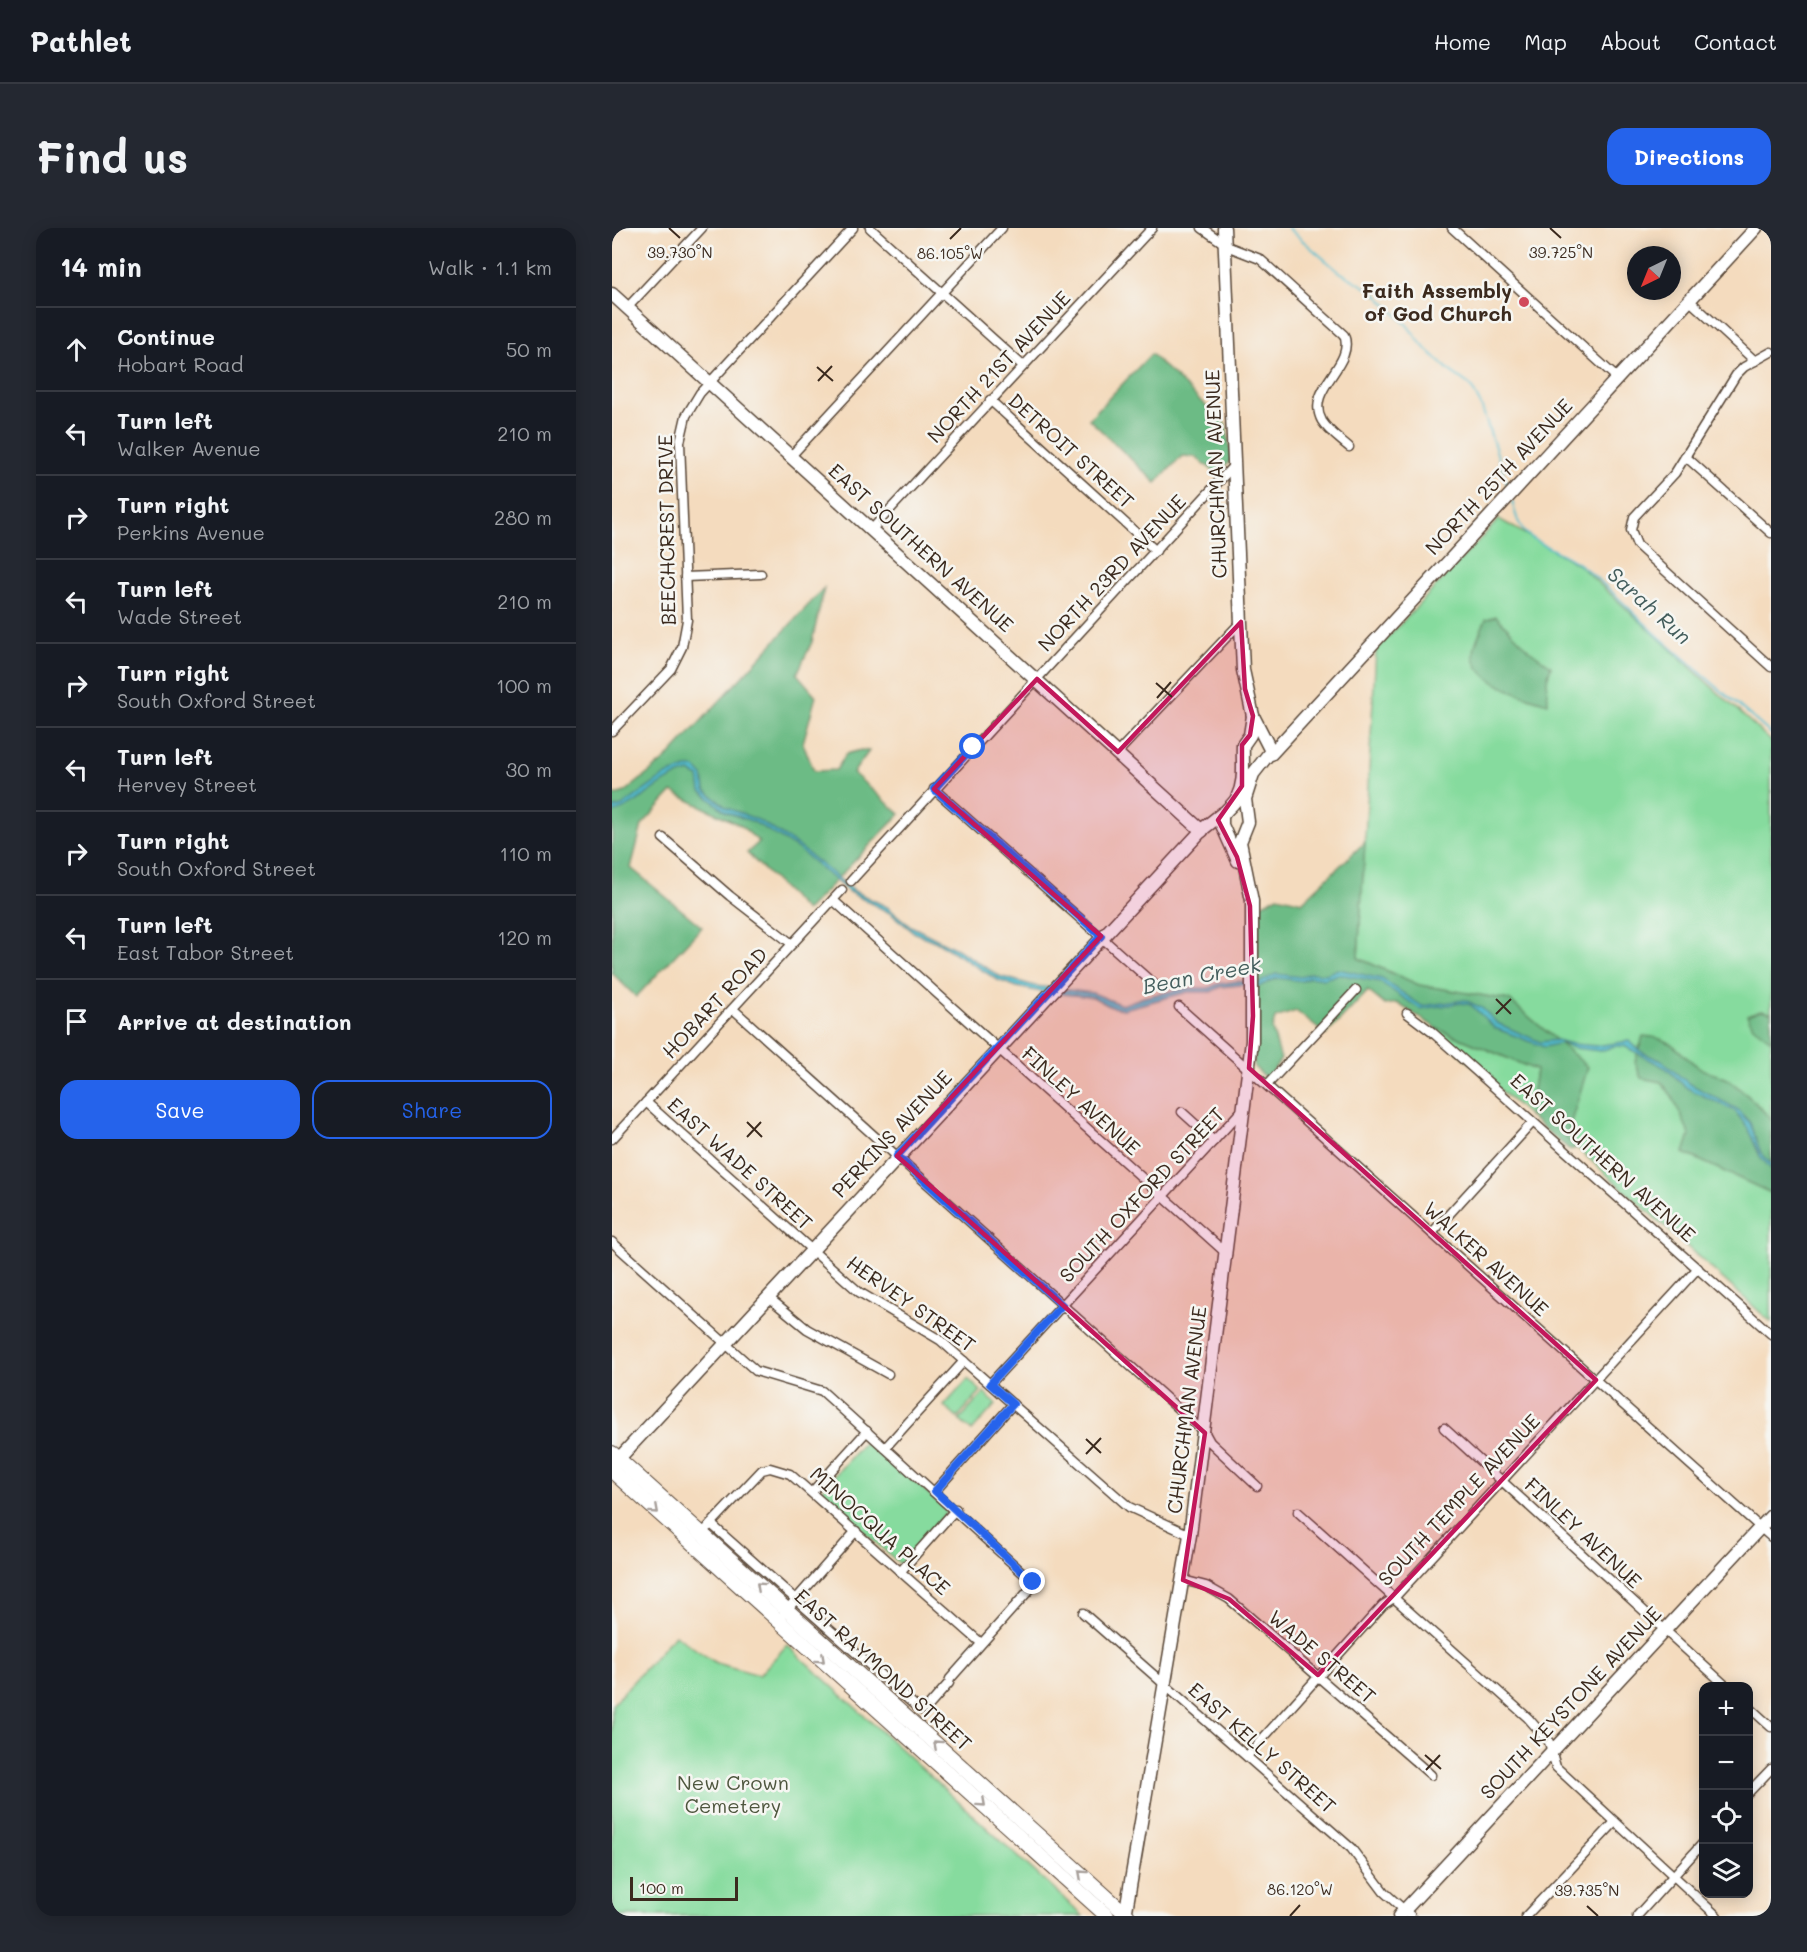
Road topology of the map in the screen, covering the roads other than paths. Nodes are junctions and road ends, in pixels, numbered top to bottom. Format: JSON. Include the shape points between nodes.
{"nodes":[{"id":1,"x":702,"y":228,"type":"edge"},
{"id":2,"x":853,"y":228,"type":"edge"},
{"id":3,"x":870,"y":228,"type":"edge"},
{"id":4,"x":1002,"y":228,"type":"edge"},
{"id":5,"x":1152,"y":228,"type":"edge"},
{"id":6,"x":1202,"y":228,"type":"edge"},
{"id":7,"x":1224,"y":228,"type":"edge"},
{"id":8,"x":1452,"y":228,"type":"edge"},
{"id":9,"x":1756,"y":228,"type":"edge"},
{"id":10,"x":1225,"y":244,"type":"junction"},
{"id":11,"x":942,"y":293,"type":"junction"},
{"id":12,"x":612,"y":294,"type":"edge"},
{"id":13,"x":1689,"y":300,"type":"junction"},
{"id":14,"x":627,"y":308,"type":"junction"},
{"id":15,"x":1771,"y":352,"type":"edge"},
{"id":16,"x":1755,"y":361,"type":"junction"},
{"id":17,"x":1022,"y":365,"type":"junction"},
{"id":18,"x":1617,"y":378,"type":"junction"},
{"id":19,"x":710,"y":383,"type":"junction"},
{"id":20,"x":990,"y":400,"type":"junction"},
{"id":21,"x":1349,"y":447,"type":"dead end"},
{"id":22,"x":790,"y":456,"type":"junction"},
{"id":23,"x":1685,"y":456,"type":"junction"},
{"id":24,"x":1236,"y":464,"type":"junction"},
{"id":25,"x":871,"y":530,"type":"junction"},
{"id":26,"x":1771,"y":533,"type":"edge"},
{"id":27,"x":1156,"y":550,"type":"junction"},
{"id":28,"x":761,"y":574,"type":"dead end"},
{"id":29,"x":685,"y":577,"type":"junction"},
{"id":30,"x":1241,"y":622,"type":"junction"},
{"id":31,"x":1771,"y":666,"type":"edge"},
{"id":32,"x":1036,"y":679,"type":"junction"},
{"id":33,"x":1253,"y":717,"type":"junction"},
{"id":34,"x":612,"y":731,"type":"edge"},
{"id":35,"x":1266,"y":738,"type":"junction"},
{"id":36,"x":1248,"y":740,"type":"junction"},
{"id":37,"x":1118,"y":752,"type":"junction"},
{"id":38,"x":1271,"y":754,"type":"junction"},
{"id":39,"x":934,"y":789,"type":"junction"},
{"id":40,"x":1227,"y":810,"type":"junction"},
{"id":41,"x":1245,"y":810,"type":"junction"},
{"id":42,"x":1225,"y":830,"type":"junction"},
{"id":43,"x":1244,"y":830,"type":"junction"},
{"id":44,"x":1202,"y":831,"type":"junction"},
{"id":45,"x":663,"y":838,"type":"dead end"},
{"id":46,"x":851,"y":881,"type":"dead end"},
{"id":47,"x":842,"y":890,"type":"dead end"},
{"id":48,"x":833,"y":900,"type":"junction"},
{"id":49,"x":1250,"y":906,"type":"junction"},
{"id":50,"x":1101,"y":936,"type":"junction"},
{"id":51,"x":792,"y":944,"type":"junction"},
{"id":52,"x":1155,"y":985,"type":"dead end"},
{"id":53,"x":1356,"y":990,"type":"dead end"},
{"id":54,"x":1179,"y":1007,"type":"dead end"},
{"id":55,"x":733,"y":1009,"type":"junction"},
{"id":56,"x":1407,"y":1013,"type":"dead end"},
{"id":57,"x":998,"y":1049,"type":"junction"},
{"id":58,"x":1249,"y":1068,"type":"junction"},
{"id":59,"x":1267,"y":1085,"type":"junction"},
{"id":60,"x":646,"y":1102,"type":"junction"},
{"id":61,"x":1245,"y":1108,"type":"junction"},
{"id":62,"x":1182,"y":1112,"type":"dead end"},
{"id":63,"x":1532,"y":1123,"type":"junction"},
{"id":64,"x":612,"y":1139,"type":"edge"},
{"id":65,"x":1214,"y":1141,"type":"junction"},
{"id":66,"x":897,"y":1156,"type":"junction"},
{"id":67,"x":1163,"y":1196,"type":"junction"},
{"id":68,"x":1432,"y":1233,"type":"junction"},
{"id":69,"x":612,"y":1242,"type":"edge"},
{"id":70,"x":811,"y":1251,"type":"junction"},
{"id":71,"x":1227,"y":1254,"type":"junction"},
{"id":72,"x":1698,"y":1268,"type":"junction"},
{"id":73,"x":768,"y":1298,"type":"junction"},
{"id":74,"x":1062,"y":1305,"type":"junction"},
{"id":75,"x":1771,"y":1334,"type":"edge"},
{"id":76,"x":725,"y":1344,"type":"junction"},
{"id":77,"x":964,"y":1361,"type":"junction"},
{"id":78,"x":888,"y":1374,"type":"dead end"},
{"id":79,"x":1596,"y":1380,"type":"junction"},
{"id":80,"x":990,"y":1384,"type":"junction"},
{"id":81,"x":1013,"y":1404,"type":"junction"},
{"id":82,"x":1444,"y":1428,"type":"dead end"},
{"id":83,"x":867,"y":1431,"type":"junction"},
{"id":84,"x":1205,"y":1433,"type":"junction"},
{"id":85,"x":885,"y":1448,"type":"junction"},
{"id":86,"x":614,"y":1462,"type":"edge"},
{"id":87,"x":1501,"y":1480,"type":"junction"},
{"id":88,"x":1257,"y":1486,"type":"dead end"},
{"id":89,"x":935,"y":1491,"type":"junction"},
{"id":90,"x":812,"y":1492,"type":"junction"},
{"id":91,"x":956,"y":1509,"type":"junction"},
{"id":92,"x":1298,"y":1512,"type":"dead end"},
{"id":93,"x":1771,"y":1516,"type":"edge"},
{"id":94,"x":1761,"y":1527,"type":"junction"},
{"id":95,"x":707,"y":1529,"type":"junction"},
{"id":96,"x":856,"y":1531,"type":"junction"},
{"id":97,"x":1190,"y":1535,"type":"junction"},
{"id":98,"x":1771,"y":1537,"type":"edge"},
{"id":99,"x":901,"y":1571,"type":"junction"},
{"id":100,"x":1183,"y":1580,"type":"junction"},
{"id":101,"x":1394,"y":1598,"type":"junction"},
{"id":102,"x":787,"y":1610,"type":"junction"},
{"id":103,"x":1083,"y":1613,"type":"dead end"},
{"id":104,"x":1665,"y":1631,"type":"junction"},
{"id":105,"x":981,"y":1643,"type":"junction"},
{"id":106,"x":1318,"y":1675,"type":"junction"},
{"id":107,"x":1722,"y":1682,"type":"edge"},
{"id":108,"x":1166,"y":1685,"type":"junction"},
{"id":109,"x":1753,"y":1710,"type":"edge"},
{"id":110,"x":1771,"y":1728,"type":"edge"},
{"id":111,"x":1552,"y":1754,"type":"junction"},
{"id":112,"x":1246,"y":1756,"type":"junction"},
{"id":113,"x":1771,"y":1769,"type":"edge"},
{"id":114,"x":1431,"y":1775,"type":"dead end"},
{"id":115,"x":1752,"y":1790,"type":"edge"},
{"id":116,"x":1615,"y":1822,"type":"junction"},
{"id":117,"x":1702,"y":1844,"type":"edge"},
{"id":118,"x":1673,"y":1876,"type":"junction"},
{"id":119,"x":1404,"y":1914,"type":"edge"},
{"id":120,"x":1126,"y":1915,"type":"edge"},
{"id":121,"x":1107,"y":1916,"type":"edge"},
{"id":122,"x":1526,"y":1916,"type":"edge"},
{"id":123,"x":1637,"y":1916,"type":"edge"},
{"id":124,"x":1717,"y":1916,"type":"edge"}],
"edges":[{"from":1,"to":14,"type":"street"},
{"from":2,"to":19,"type":"street","name":"BEECHCREST DRIVE"},
{"from":3,"to":11,"type":"street","name":"DETROIT STREET"},
{"from":4,"to":11,"type":"street"},
{"from":5,"to":17,"type":"street","name":"NORTH 21ST AVENUE"},
{"from":6,"to":10,"type":"street"},
{"from":7,"to":10,"type":"main road","name":"CHURCHMAN AVENUE"},
{"from":8,"to":18,"type":"street"},
{"from":9,"to":13,"type":"main road","name":"NORTH 25TH AVENUE"},
{"from":10,"to":21,"type":"street","via":[[1260,259],[1344,335],[1346,350],[1318,408],[1325,424]]},
{"from":10,"to":24,"type":"main road","name":"CHURCHMAN AVENUE"},
{"from":11,"to":17,"type":"street","name":"DETROIT STREET"},
{"from":11,"to":22,"type":"street"},
{"from":12,"to":14,"type":"main road","name":"EAST SOUTHERN AVENUE"},
{"from":13,"to":16,"type":"street"},
{"from":13,"to":18,"type":"main road","name":"NORTH 25TH AVENUE"},
{"from":14,"to":19,"type":"main road","name":"EAST SOUTHERN AVENUE"},
{"from":15,"to":16,"type":"street"},
{"from":16,"to":23,"type":"street","via":[[1736,375]]},
{"from":17,"to":20,"type":"street","name":"NORTH 21ST AVENUE"},
{"from":18,"to":38,"type":"main road","name":"NORTH 25TH AVENUE"},
{"from":19,"to":22,"type":"main road","name":"EAST SOUTHERN AVENUE"},
{"from":19,"to":29,"type":"street","name":"BEECHCREST DRIVE","via":[[688,410],[681,435]]},
{"from":20,"to":25,"type":"street","name":"NORTH 21ST AVENUE"},
{"from":20,"to":27,"type":"street","name":"DETROIT STREET"},
{"from":22,"to":25,"type":"main road","name":"EAST SOUTHERN AVENUE"},
{"from":23,"to":26,"type":"street"},
{"from":23,"to":31,"type":"street","via":[[1635,515],[1631,530],[1636,545]]},
{"from":24,"to":27,"type":"street","name":"NORTH 23RD AVENUE"},
{"from":24,"to":30,"type":"main road","name":"CHURCHMAN AVENUE"},
{"from":25,"to":32,"type":"main road","name":"EAST SOUTHERN AVENUE"},
{"from":27,"to":32,"type":"street","name":"NORTH 23RD AVENUE"},
{"from":28,"to":29,"type":"street"},
{"from":29,"to":34,"type":"street","name":"BEECHCREST DRIVE","via":[[686,627],[679,654],[669,672]]},
{"from":30,"to":33,"type":"main road","name":"CHURCHMAN AVENUE","via":[[1245,689]]},
{"from":30,"to":37,"type":"street"},
{"from":32,"to":37,"type":"main road","name":"EAST SOUTHERN AVENUE"},
{"from":32,"to":39,"type":"street"},
{"from":33,"to":35,"type":"main road","name":"CHURCHMAN AVENUE"},
{"from":33,"to":36,"type":"main road","name":"CHURCHMAN AVENUE"},
{"from":35,"to":36,"type":"main road"},
{"from":35,"to":38,"type":"main road","name":"CHURCHMAN AVENUE"},
{"from":36,"to":40,"type":"main road","name":"CHURCHMAN AVENUE","via":[[1242,748],[1242,786]]},
{"from":37,"to":44,"type":"main road","name":"EAST SOUTHERN AVENUE"},
{"from":38,"to":41,"type":"main road","name":"CHURCHMAN AVENUE","via":[[1253,774]]},
{"from":39,"to":46,"type":"street"},
{"from":39,"to":50,"type":"street"},
{"from":40,"to":41,"type":"main road"},
{"from":40,"to":42,"type":"main road","name":"CHURCHMAN AVENUE"},
{"from":40,"to":44,"type":"main road","name":"PERKINS AVENUE"},
{"from":41,"to":43,"type":"main road","name":"CHURCHMAN AVENUE","via":[[1248,822]]},
{"from":42,"to":43,"type":"main road","via":[[1235,834]]},
{"from":42,"to":44,"type":"main road"},
{"from":42,"to":49,"type":"main road","name":"CHURCHMAN AVENUE"},
{"from":43,"to":49,"type":"main road","name":"CHURCHMAN AVENUE","via":[[1240,842]]},
{"from":44,"to":50,"type":"main road","name":"PERKINS AVENUE"},
{"from":45,"to":51,"type":"street"},
{"from":47,"to":48,"type":"street","name":"HOBART ROAD"},
{"from":48,"to":51,"type":"street","name":"HOBART ROAD"},
{"from":48,"to":57,"type":"street","name":"FINLEY AVENUE"},
{"from":49,"to":58,"type":"main road","name":"CHURCHMAN AVENUE","via":[[1254,992]]},
{"from":50,"to":52,"type":"street"},
{"from":50,"to":57,"type":"main road","name":"PERKINS AVENUE"},
{"from":51,"to":55,"type":"street","name":"HOBART ROAD"},
{"from":53,"to":59,"type":"street"},
{"from":54,"to":58,"type":"street","name":"WALKER AVENUE"},
{"from":55,"to":60,"type":"street","name":"HOBART ROAD"},
{"from":55,"to":66,"type":"street"},
{"from":56,"to":63,"type":"street","name":"EAST SOUTHERN AVENUE"},
{"from":57,"to":66,"type":"main road","name":"PERKINS AVENUE"},
{"from":57,"to":67,"type":"street","name":"FINLEY AVENUE"},
{"from":58,"to":59,"type":"street","name":"WALKER AVENUE"},
{"from":58,"to":61,"type":"main road","name":"CHURCHMAN AVENUE"},
{"from":59,"to":68,"type":"street","name":"WALKER AVENUE"},
{"from":60,"to":64,"type":"street","name":"HOBART ROAD"},
{"from":60,"to":70,"type":"street","name":"EAST WADE STREET"},
{"from":61,"to":65,"type":"street","name":"SOUTH OXFORD STREET"},
{"from":61,"to":71,"type":"main road","name":"CHURCHMAN AVENUE"},
{"from":62,"to":65,"type":"street"},
{"from":63,"to":68,"type":"street"},
{"from":63,"to":72,"type":"street","name":"EAST SOUTHERN AVENUE"},
{"from":65,"to":67,"type":"street","name":"SOUTH OXFORD STREET"},
{"from":66,"to":70,"type":"main road","name":"PERKINS AVENUE"},
{"from":66,"to":74,"type":"street"},
{"from":67,"to":71,"type":"street","name":"FINLEY AVENUE"},
{"from":67,"to":74,"type":"street","name":"SOUTH OXFORD STREET"},
{"from":68,"to":79,"type":"street","name":"WALKER AVENUE"},
{"from":69,"to":76,"type":"street"},
{"from":70,"to":73,"type":"main road","name":"PERKINS AVENUE"},
{"from":70,"to":77,"type":"street","name":"HERVEY STREET","via":[[859,1292],[933,1336]]},
{"from":71,"to":84,"type":"main road","name":"CHURCHMAN AVENUE"},
{"from":72,"to":75,"type":"street","name":"EAST SOUTHERN AVENUE"},
{"from":72,"to":79,"type":"street","name":"SOUTH TEMPLE AVENUE"},
{"from":73,"to":76,"type":"main road","name":"PERKINS AVENUE"},
{"from":73,"to":78,"type":"street","via":[[807,1329]]},
{"from":74,"to":80,"type":"street","name":"SOUTH OXFORD STREET"},
{"from":74,"to":84,"type":"street"},
{"from":76,"to":83,"type":"street","via":[[762,1375],[822,1391]]},
{"from":76,"to":86,"type":"main road","name":"PERKINS AVENUE"},
{"from":77,"to":80,"type":"street","name":"HERVEY STREET"},
{"from":77,"to":85,"type":"street"},
{"from":79,"to":87,"type":"street","name":"SOUTH TEMPLE AVENUE"},
{"from":79,"to":94,"type":"street","name":"WALKER AVENUE"},
{"from":80,"to":81,"type":"street","name":"HERVEY STREET"},
{"from":81,"to":89,"type":"street"},
{"from":81,"to":97,"type":"street","name":"HERVEY STREET","via":[[1129,1507]]},
{"from":82,"to":87,"type":"street","name":"FINLEY AVENUE"},
{"from":83,"to":85,"type":"street"},
{"from":83,"to":90,"type":"street"},
{"from":84,"to":88,"type":"street"},
{"from":84,"to":97,"type":"main road","name":"CHURCHMAN AVENUE"},
{"from":85,"to":89,"type":"street"},
{"from":86,"to":95,"type":"main road","name":"EAST RAYMOND STREET"},
{"from":86,"to":102,"type":"main road","name":"EAST RAYMOND STREET","one_way":true},
{"from":87,"to":101,"type":"street","name":"SOUTH TEMPLE AVENUE"},
{"from":87,"to":104,"type":"street","name":"FINLEY AVENUE"},
{"from":89,"to":91,"type":"street"},
{"from":90,"to":95,"type":"street","name":"MINOCQUA PLACE","via":[[789,1474],[766,1468]]},
{"from":90,"to":96,"type":"street","name":"MINOCQUA PLACE"},
{"from":91,"to":99,"type":"street"},
{"from":91,"to":105,"type":"street","via":[[1033,1582]]},
{"from":92,"to":101,"type":"street"},
{"from":93,"to":94,"type":"main road","name":"SOUTH KEYSTONE AVENUE"},
{"from":94,"to":98,"type":"street","name":"WALKER AVENUE"},
{"from":94,"to":104,"type":"main road","name":"SOUTH KEYSTONE AVENUE"},
{"from":102,"to":95,"type":"main road","name":"EAST RAYMOND STREET","one_way":true},
{"from":96,"to":99,"type":"street","name":"MINOCQUA PLACE"},
{"from":96,"to":102,"type":"street"},
{"from":97,"to":100,"type":"main road","name":"CHURCHMAN AVENUE"},
{"from":99,"to":105,"type":"street","name":"MINOCQUA PLACE"},
{"from":100,"to":106,"type":"street","name":"WADE STREET","via":[[1206,1586],[1229,1599]]},
{"from":100,"to":108,"type":"main road","name":"CHURCHMAN AVENUE"},
{"from":101,"to":106,"type":"street","name":"SOUTH TEMPLE AVENUE"},
{"from":101,"to":111,"type":"street","via":[[1528,1718],[1549,1742]]},
{"from":102,"to":105,"type":"street","via":[[922,1710]]},
{"from":120,"to":102,"type":"main road","name":"EAST RAYMOND STREET","one_way":true},
{"from":102,"to":121,"type":"main road","name":"EAST RAYMOND STREET","one_way":true},
{"from":103,"to":108,"type":"street","name":"EAST KELLY STREET"},
{"from":104,"to":107,"type":"street","name":"FINLEY AVENUE"},
{"from":104,"to":111,"type":"main road","name":"SOUTH KEYSTONE AVENUE"},
{"from":106,"to":112,"type":"street","name":"SOUTH TEMPLE AVENUE"},
{"from":106,"to":114,"type":"street","name":"WADE STREET"},
{"from":108,"to":112,"type":"street","name":"EAST KELLY STREET"},
{"from":108,"to":120,"type":"main road","name":"CHURCHMAN AVENUE"},
{"from":109,"to":110,"type":"street"},
{"from":111,"to":116,"type":"street","via":[[1556,1767]]},
{"from":111,"to":119,"type":"main road","name":"SOUTH KEYSTONE AVENUE"},
{"from":112,"to":119,"type":"street","name":"EAST KELLY STREET","via":[[1355,1852]]},
{"from":113,"to":115,"type":"street"},
{"from":116,"to":118,"type":"street"},
{"from":116,"to":122,"type":"street"},
{"from":117,"to":118,"type":"street"},
{"from":118,"to":123,"type":"street"},
{"from":118,"to":124,"type":"street"}]}
